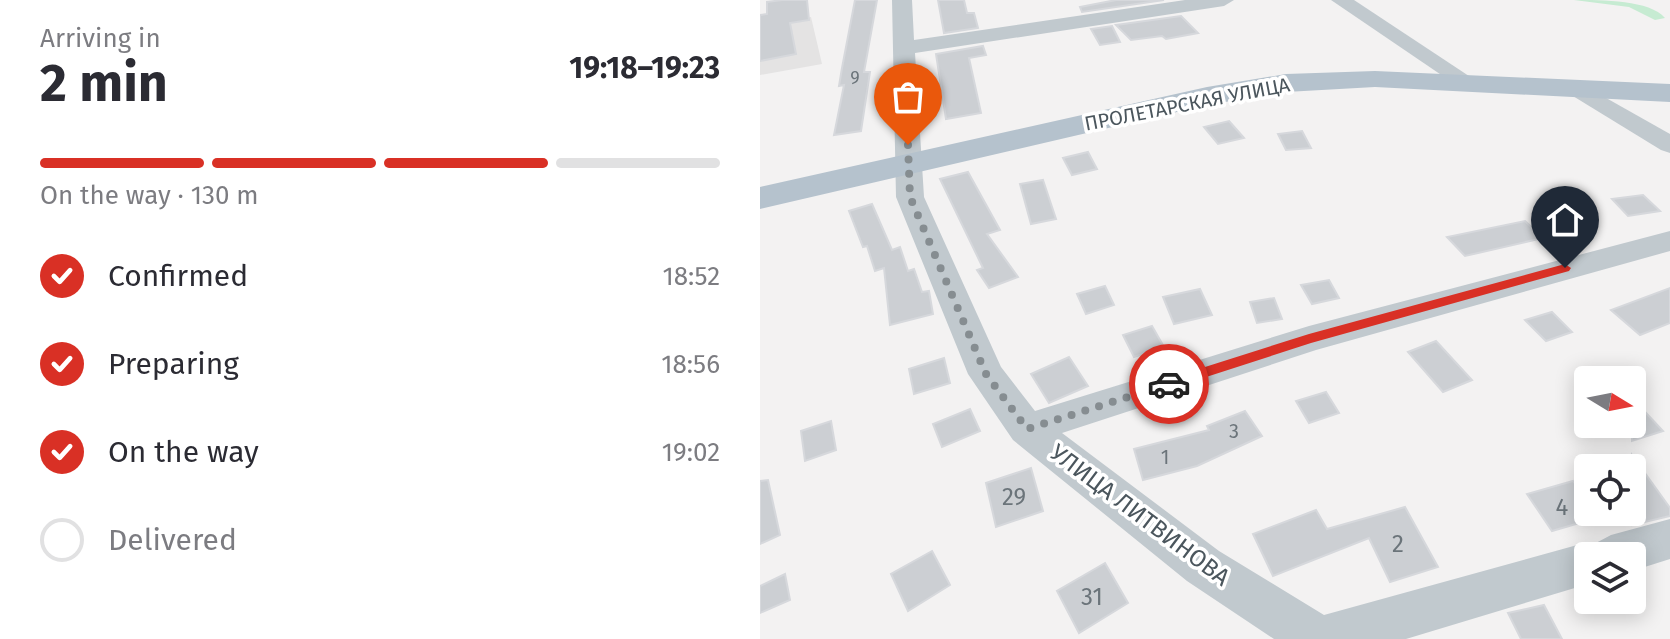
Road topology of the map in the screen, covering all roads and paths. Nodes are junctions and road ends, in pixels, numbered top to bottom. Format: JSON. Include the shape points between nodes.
{"nodes":[{"id":1,"x":902,"y":0,"type":"edge"},
{"id":2,"x":1224,"y":0,"type":"edge"},
{"id":3,"x":1341,"y":0,"type":"edge"},
{"id":4,"x":904,"y":48,"type":"junction"},
{"id":5,"x":1467,"y":82,"type":"junction"},
{"id":6,"x":1576,"y":88,"type":"junction"},
{"id":7,"x":1670,"y":93,"type":"edge"},
{"id":8,"x":1670,"y":145,"type":"edge"},
{"id":9,"x":908,"y":162,"type":"junction"},
{"id":10,"x":760,"y":198,"type":"edge"},
{"id":11,"x":1670,"y":241,"type":"edge"},
{"id":12,"x":1027,"y":429,"type":"junction"},
{"id":13,"x":1670,"y":539,"type":"edge"},
{"id":14,"x":1646,"y":546,"type":"edge"},
{"id":15,"x":1574,"y":567,"type":"edge"},
{"id":16,"x":1317,"y":639,"type":"edge"},
{"id":17,"x":1325,"y":639,"type":"edge"}],
"edges":[{"from":1,"to":4,"type":"street","name":"УЛИЦА ЛИТВИНОВА"},
{"from":2,"to":4,"type":"street"},
{"from":3,"to":5,"type":"street"},
{"from":4,"to":9,"type":"street","name":"УЛИЦА ЛИТВИНОВА"},
{"from":5,"to":6,"type":"main road","name":"ПРОЛЕТАРСКАЯ УЛИЦА"},
{"from":5,"to":9,"type":"main road","name":"ПРОЛЕТАРСКАЯ УЛИЦА","via":[[1286,83]]},
{"from":6,"to":7,"type":"main road","name":"ПРОЛЕТАРСКАЯ УЛИЦА"},
{"from":6,"to":8,"type":"street"},
{"from":9,"to":10,"type":"main road","name":"ПРОЛЕТАРСКАЯ УЛИЦА"},
{"from":9,"to":12,"type":"street","name":"УЛИЦА ЛИТВИНОВА","via":[[910,197],[986,374]]},
{"from":11,"to":12,"type":"street","via":[[1309,339]]},
{"from":12,"to":16,"type":"street","name":"УЛИЦА ЛИТВИНОВА","via":[[1203,566]]},
{"from":13,"to":14,"type":"street"},
{"from":15,"to":17,"type":"street"}]}
